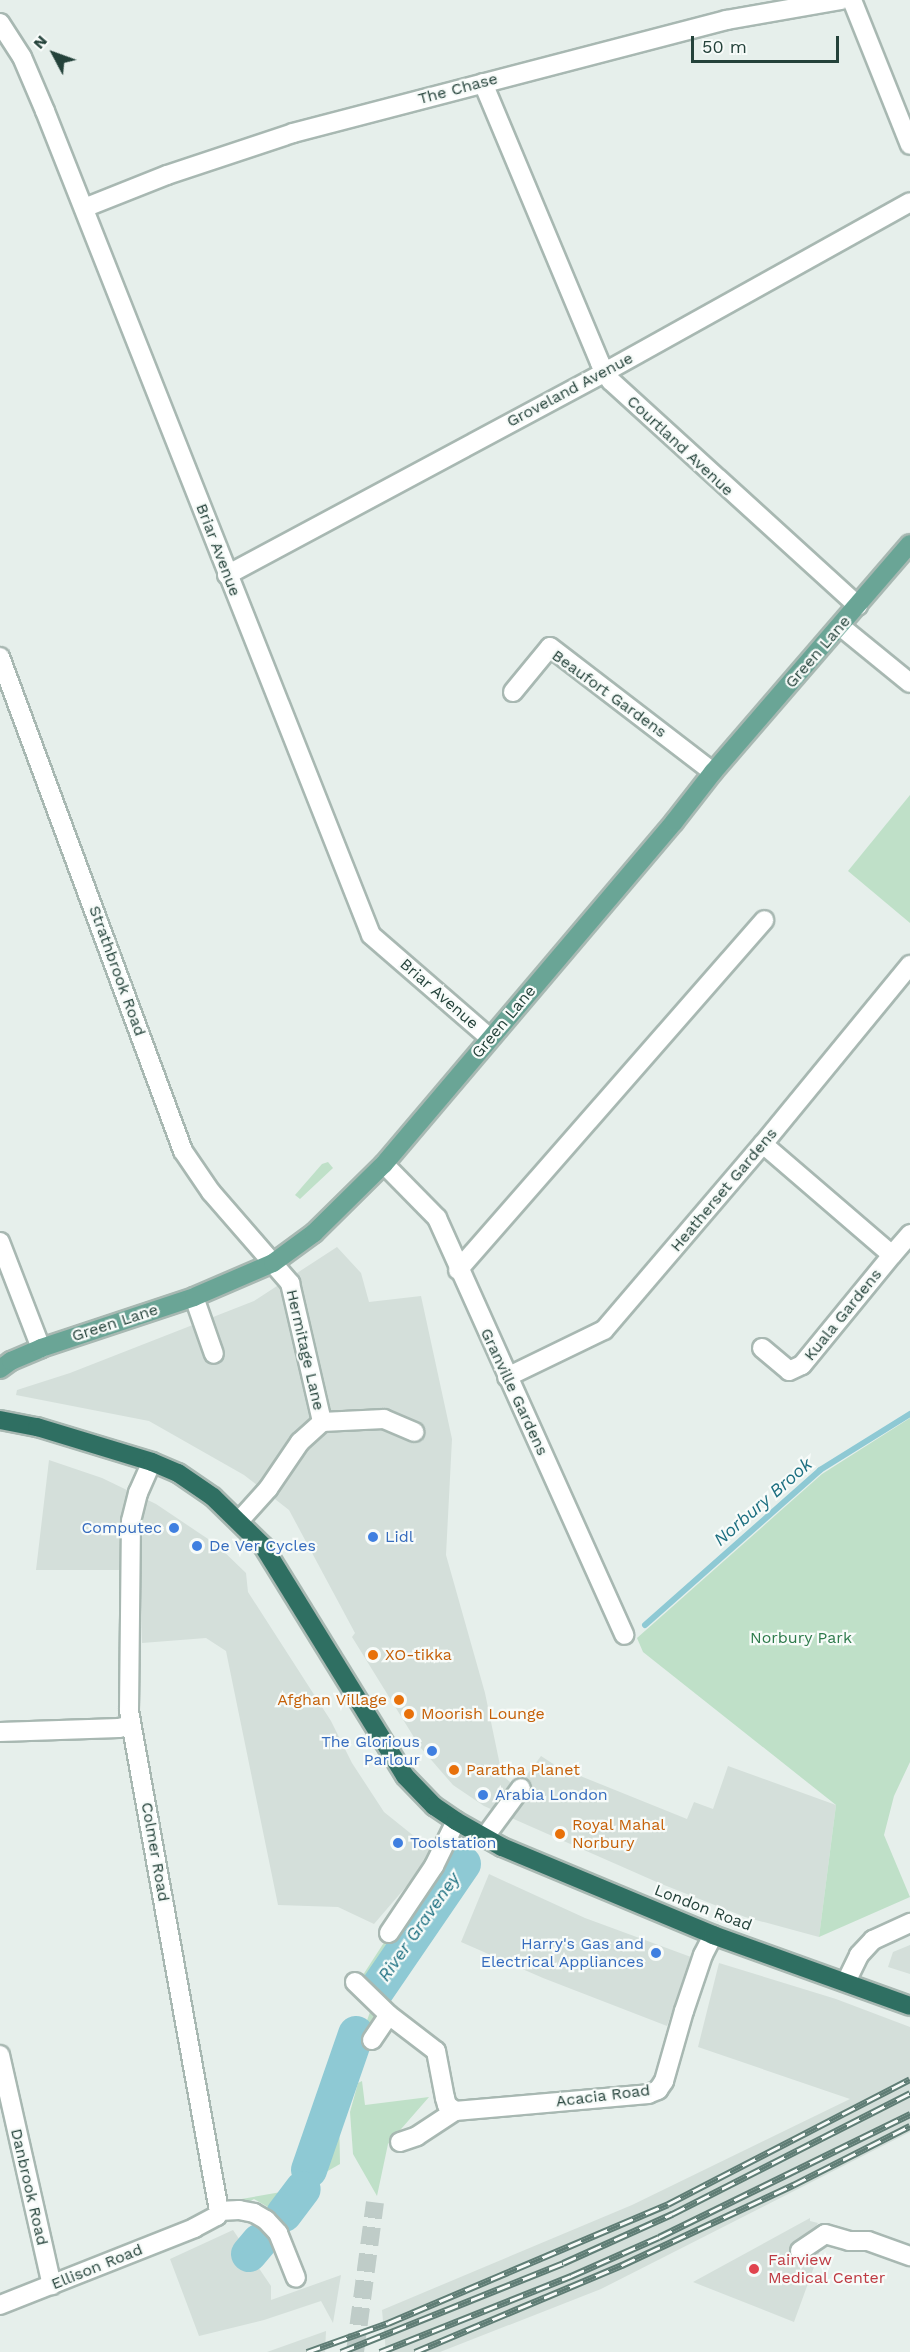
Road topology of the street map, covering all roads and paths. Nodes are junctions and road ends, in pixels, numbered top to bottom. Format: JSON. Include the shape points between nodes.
{"nodes":[{"id":1,"x":841,"y":0,"type":"edge"},
{"id":2,"x":852,"y":0,"type":"edge"},
{"id":3,"x":0,"y":23,"type":"edge"},
{"id":4,"x":483,"y":83,"type":"junction"},
{"id":5,"x":910,"y":146,"type":"edge"},
{"id":6,"x":910,"y":202,"type":"edge"},
{"id":7,"x":84,"y":208,"type":"junction"},
{"id":8,"x":605,"y":372,"type":"junction"},
{"id":9,"x":910,"y":543,"type":"edge"},
{"id":10,"x":227,"y":575,"type":"junction"},
{"id":11,"x":858,"y":606,"type":"junction"},
{"id":12,"x":840,"y":626,"type":"junction"},
{"id":13,"x":0,"y":657,"type":"edge"},
{"id":14,"x":4,"y":675,"type":"edge"},
{"id":15,"x":910,"y":683,"type":"edge"},
{"id":16,"x":513,"y":692,"type":"dead end"},
{"id":17,"x":713,"y":772,"type":"junction"},
{"id":18,"x":764,"y":920,"type":"dead end"},
{"id":19,"x":910,"y":965,"type":"edge"},
{"id":20,"x":490,"y":1038,"type":"junction"},
{"id":21,"x":763,"y":1144,"type":"junction"},
{"id":22,"x":384,"y":1164,"type":"junction"},
{"id":23,"x":910,"y":1234,"type":"edge"},
{"id":24,"x":0,"y":1242,"type":"edge"},
{"id":25,"x":892,"y":1255,"type":"junction"},
{"id":26,"x":273,"y":1263,"type":"junction"},
{"id":27,"x":458,"y":1270,"type":"junction"},
{"id":28,"x":194,"y":1297,"type":"junction"},
{"id":29,"x":41,"y":1347,"type":"junction"},
{"id":30,"x":762,"y":1348,"type":"dead end"},
{"id":31,"x":214,"y":1354,"type":"dead end"},
{"id":32,"x":0,"y":1369,"type":"edge"},
{"id":33,"x":507,"y":1377,"type":"junction"},
{"id":34,"x":0,"y":1420,"type":"edge"},
{"id":35,"x":322,"y":1422,"type":"junction"},
{"id":36,"x":414,"y":1432,"type":"dead end"},
{"id":37,"x":153,"y":1462,"type":"junction"},
{"id":38,"x":240,"y":1520,"type":"junction"},
{"id":39,"x":624,"y":1635,"type":"dead end"},
{"id":40,"x":131,"y":1725,"type":"junction"},
{"id":41,"x":0,"y":1732,"type":"edge"},
{"id":42,"x":521,"y":1788,"type":"dead end"},
{"id":43,"x":456,"y":1821,"type":"junction"},
{"id":44,"x":484,"y":1838,"type":"junction"},
{"id":45,"x":910,"y":1923,"type":"edge"},
{"id":46,"x":389,"y":1933,"type":"dead end"},
{"id":47,"x":713,"y":1935,"type":"junction"},
{"id":48,"x":355,"y":1982,"type":"dead end"},
{"id":49,"x":846,"y":1982,"type":"junction"},
{"id":50,"x":910,"y":2006,"type":"edge"},
{"id":51,"x":389,"y":2015,"type":"junction"},
{"id":52,"x":372,"y":2040,"type":"dead end"},
{"id":53,"x":0,"y":2055,"type":"edge"},
{"id":54,"x":455,"y":2111,"type":"junction"},
{"id":55,"x":400,"y":2142,"type":"dead end"},
{"id":56,"x":219,"y":2211,"type":"junction"},
{"id":57,"x":800,"y":2252,"type":"dead end"},
{"id":58,"x":910,"y":2256,"type":"edge"},
{"id":59,"x":296,"y":2278,"type":"dead end"},
{"id":60,"x":51,"y":2285,"type":"junction"},
{"id":61,"x":0,"y":2305,"type":"edge"}],
"edges":[{"from":1,"to":4,"type":"street","name":"The Chase","via":[[726,20]]},
{"from":2,"to":5,"type":"street"},
{"from":3,"to":7,"type":"street","name":"Briar Avenue","via":[[22,57]]},
{"from":4,"to":7,"type":"street","name":"The Chase","via":[[293,133],[167,175]]},
{"from":4,"to":8,"type":"street","name":"Courtland Avenue"},
{"from":6,"to":8,"type":"street","name":"Groveland Avenue"},
{"from":7,"to":10,"type":"street","name":"Briar Avenue"},
{"from":8,"to":10,"type":"street","name":"Groveland Avenue"},
{"from":8,"to":11,"type":"street","name":"Courtland Avenue","via":[[661,430]]},
{"from":9,"to":11,"type":"main road","name":"Green Lane"},
{"from":10,"to":20,"type":"street","name":"Briar Avenue","via":[[371,935]]},
{"from":11,"to":12,"type":"main road","name":"Green Lane"},
{"from":12,"to":15,"type":"street"},
{"from":12,"to":17,"type":"main road","name":"Green Lane"},
{"from":13,"to":14,"type":"street","name":"Strathbrook Road"},
{"from":14,"to":26,"type":"street","name":"Strathbrook Road","via":[[183,1150],[212,1192]]},
{"from":16,"to":17,"type":"street","name":"Beaufort Gardens","via":[[550,647]]},
{"from":17,"to":20,"type":"main road","name":"Green Lane"},
{"from":18,"to":27,"type":"street"},
{"from":19,"to":21,"type":"street","name":"Heatherset Gardens"},
{"from":20,"to":22,"type":"main road","name":"Green Lane"},
{"from":21,"to":25,"type":"street","name":"Kuala Gardens"},
{"from":21,"to":33,"type":"street","name":"Heatherset Gardens","via":[[604,1330]]},
{"from":22,"to":26,"type":"main road","name":"Green Lane","via":[[314,1233]]},
{"from":22,"to":27,"type":"street","name":"Granville Gardens","via":[[437,1218]]},
{"from":23,"to":25,"type":"street","name":"Kuala Gardens"},
{"from":24,"to":29,"type":"street"},
{"from":25,"to":30,"type":"street","name":"Kuala Gardens","via":[[802,1365],[789,1371]]},
{"from":26,"to":28,"type":"main road","name":"Green Lane"},
{"from":26,"to":35,"type":"street","name":"Hermitage Lane","via":[[290,1283]]},
{"from":27,"to":33,"type":"street","name":"Granville Gardens"},
{"from":28,"to":29,"type":"main road","name":"Green Lane"},
{"from":28,"to":31,"type":"street"},
{"from":29,"to":32,"type":"main road","name":"Green Lane"},
{"from":33,"to":39,"type":"street","name":"Granville Gardens"},
{"from":34,"to":37,"type":"highway","name":"London Road","via":[[37,1427]]},
{"from":35,"to":36,"type":"street","via":[[384,1419]]},
{"from":35,"to":38,"type":"street","name":"Hermitage Lane","via":[[300,1442],[268,1489]]},
{"from":37,"to":38,"type":"highway","name":"London Road","via":[[185,1478]]},
{"from":37,"to":40,"type":"street","name":"Colmer Road","via":[[138,1493],[131,1521]]},
{"from":38,"to":43,"type":"highway","name":"London Road","via":[[263,1546],[405,1776],[434,1806]]},
{"from":40,"to":41,"type":"street"},
{"from":40,"to":56,"type":"street","name":"Colmer Road"},
{"from":42,"to":44,"type":"street"},
{"from":43,"to":44,"type":"highway","name":"London Road"},
{"from":43,"to":46,"type":"street","via":[[434,1866]]},
{"from":44,"to":47,"type":"highway","name":"London Road"},
{"from":45,"to":49,"type":"street","via":[[873,1940],[859,1955]]},
{"from":47,"to":49,"type":"highway","name":"London Road"},
{"from":47,"to":54,"type":"street","name":"Acacia Road","via":[[658,2090]]},
{"from":48,"to":51,"type":"street"},
{"from":49,"to":50,"type":"highway","name":"London Road"},
{"from":51,"to":52,"type":"street"},
{"from":51,"to":54,"type":"street","via":[[436,2051],[447,2105]]},
{"from":53,"to":60,"type":"street","name":"Danbrook Road"},
{"from":54,"to":55,"type":"street","via":[[417,2136]]},
{"from":56,"to":59,"type":"street","via":[[239,2210],[266,2220],[278,2233]]},
{"from":56,"to":60,"type":"street","name":"Ellison Road","via":[[217,2216],[194,2228]]},
{"from":57,"to":58,"type":"street","via":[[825,2234],[849,2241],[868,2241]]},
{"from":60,"to":61,"type":"street","name":"Ellison Road"}]}
